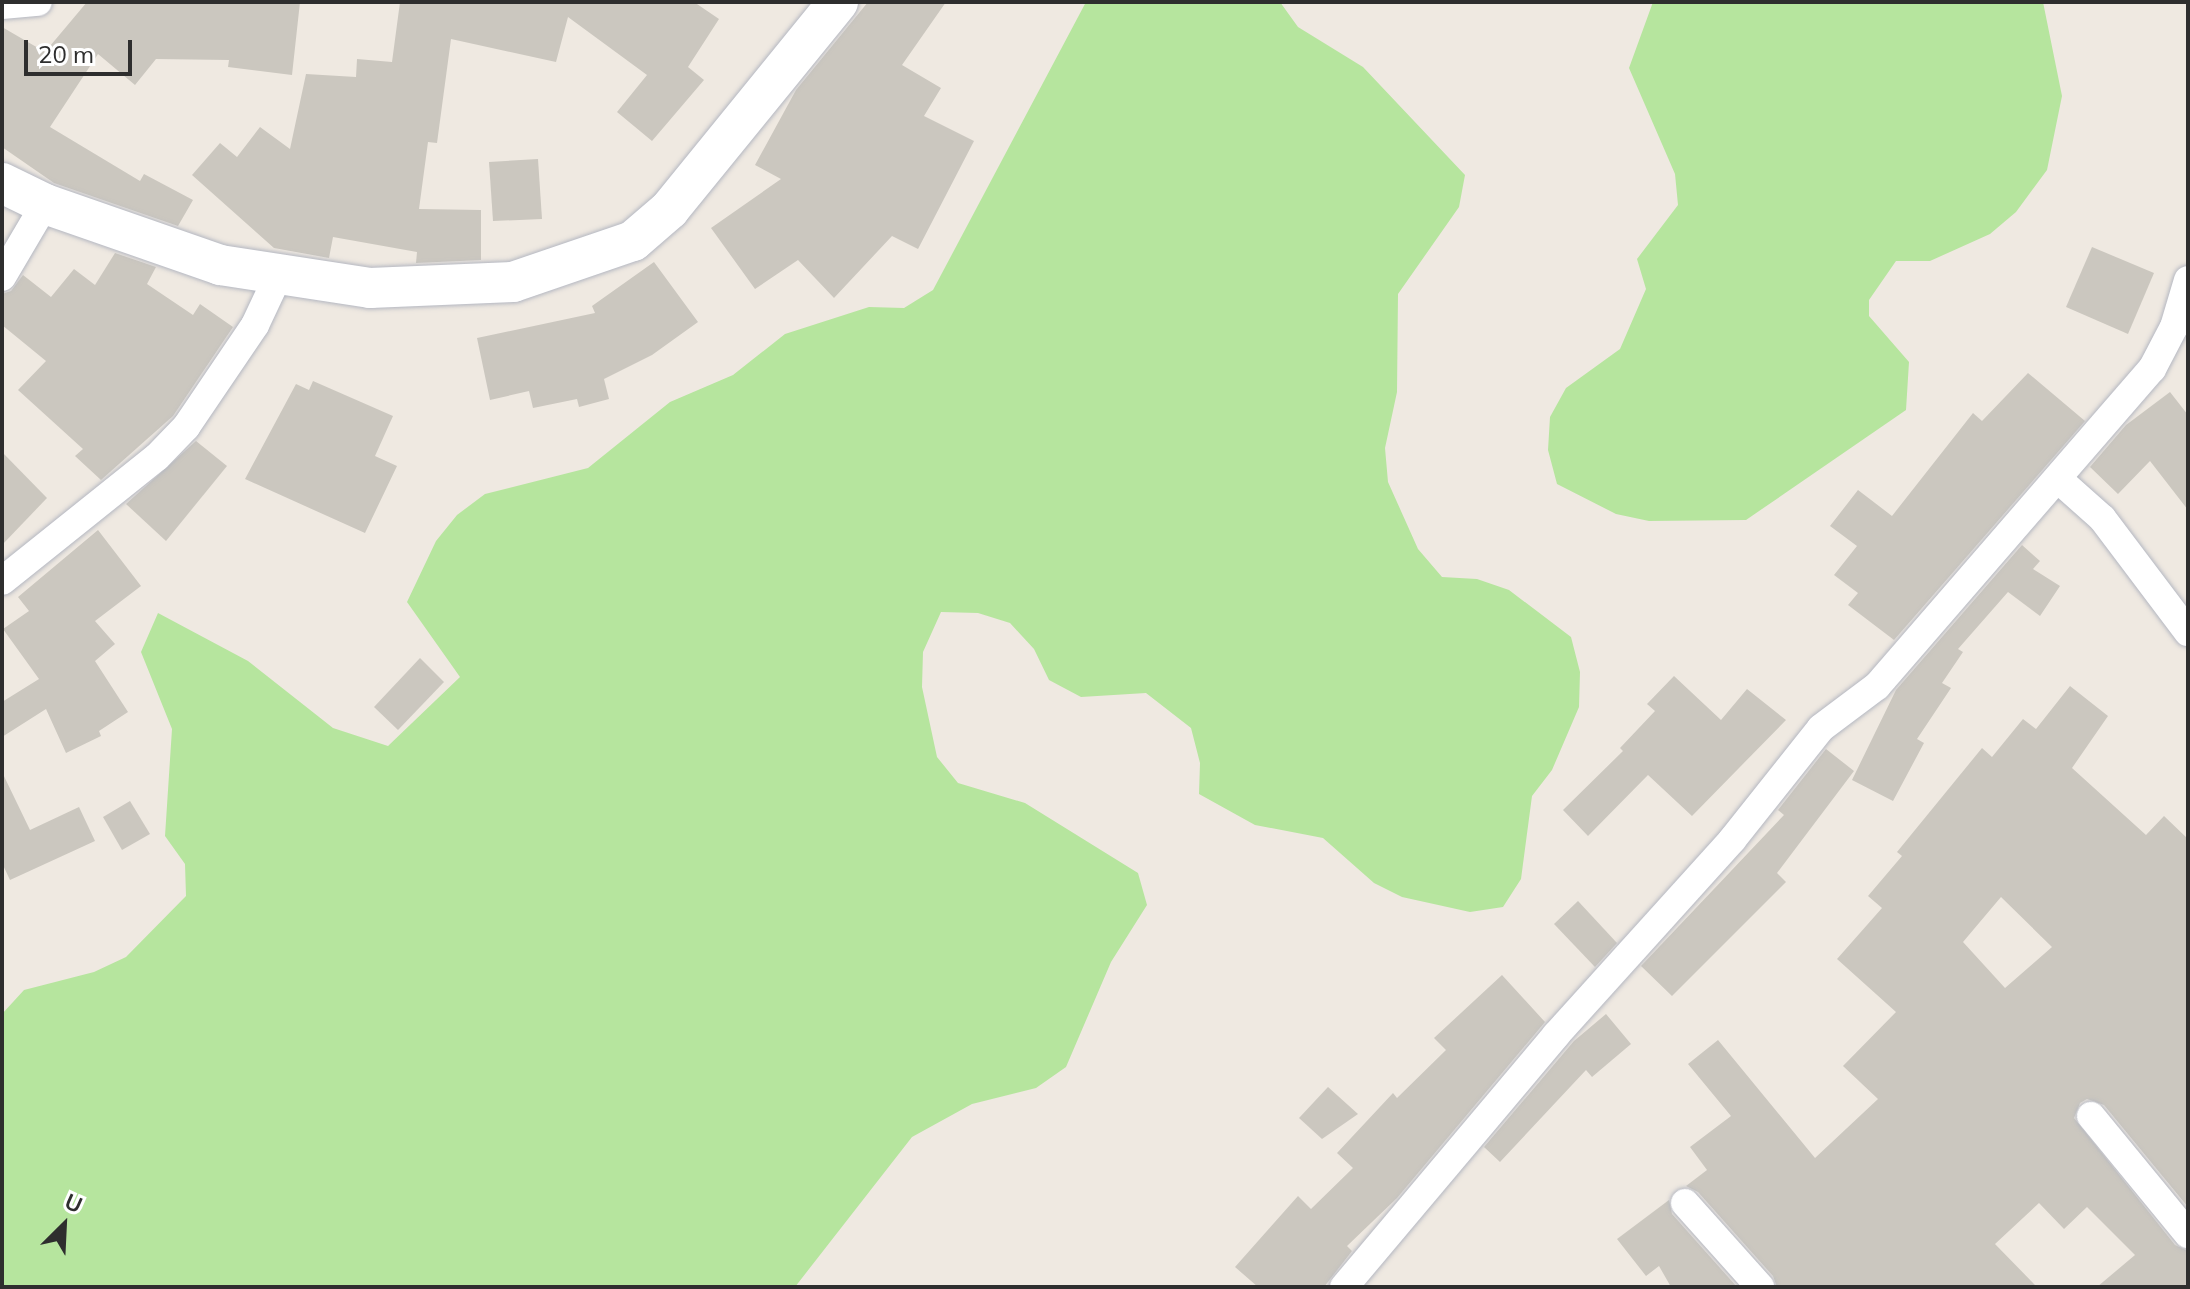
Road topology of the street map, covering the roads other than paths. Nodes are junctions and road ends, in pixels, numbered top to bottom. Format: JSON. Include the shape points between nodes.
{"nodes":[{"id":1,"x":38,"y":2,"type":"edge"},
{"id":2,"x":838,"y":2,"type":"edge"},
{"id":3,"x":2,"y":5,"type":"edge"},
{"id":4,"x":2,"y":183,"type":"edge"},
{"id":5,"x":45,"y":204,"type":"junction"},
{"id":6,"x":279,"y":274,"type":"junction"},
{"id":7,"x":2,"y":277,"type":"edge"},
{"id":8,"x":2188,"y":280,"type":"edge"},
{"id":9,"x":2058,"y":479,"type":"junction"},
{"id":10,"x":2,"y":581,"type":"edge"},
{"id":11,"x":2188,"y":632,"type":"edge"},
{"id":12,"x":2091,"y":1116,"type":"dead end"},
{"id":13,"x":1685,"y":1203,"type":"dead end"},
{"id":14,"x":2188,"y":1234,"type":"edge"},
{"id":15,"x":1344,"y":1287,"type":"edge"},
{"id":16,"x":1760,"y":1287,"type":"edge"}],
"edges":[{"from":1,"to":3,"type":"street"},
{"from":2,"to":6,"type":"main road","via":[[669,210],[633,241],[513,282],[445,289],[370,288]]},
{"from":4,"to":5,"type":"main road"},
{"from":5,"to":6,"type":"main road","via":[[220,265]]},
{"from":5,"to":7,"type":"street"},
{"from":6,"to":10,"type":"street","via":[[255,325],[186,427],[157,457]]},
{"from":8,"to":9,"type":"street","via":[[2157,361]]},
{"from":9,"to":11,"type":"street","via":[[2102,518]]},
{"from":9,"to":15,"type":"street","via":[[1877,686],[1821,728],[1732,840],[1556,1035]]},
{"from":12,"to":14,"type":"street"},
{"from":13,"to":16,"type":"street"}]}
